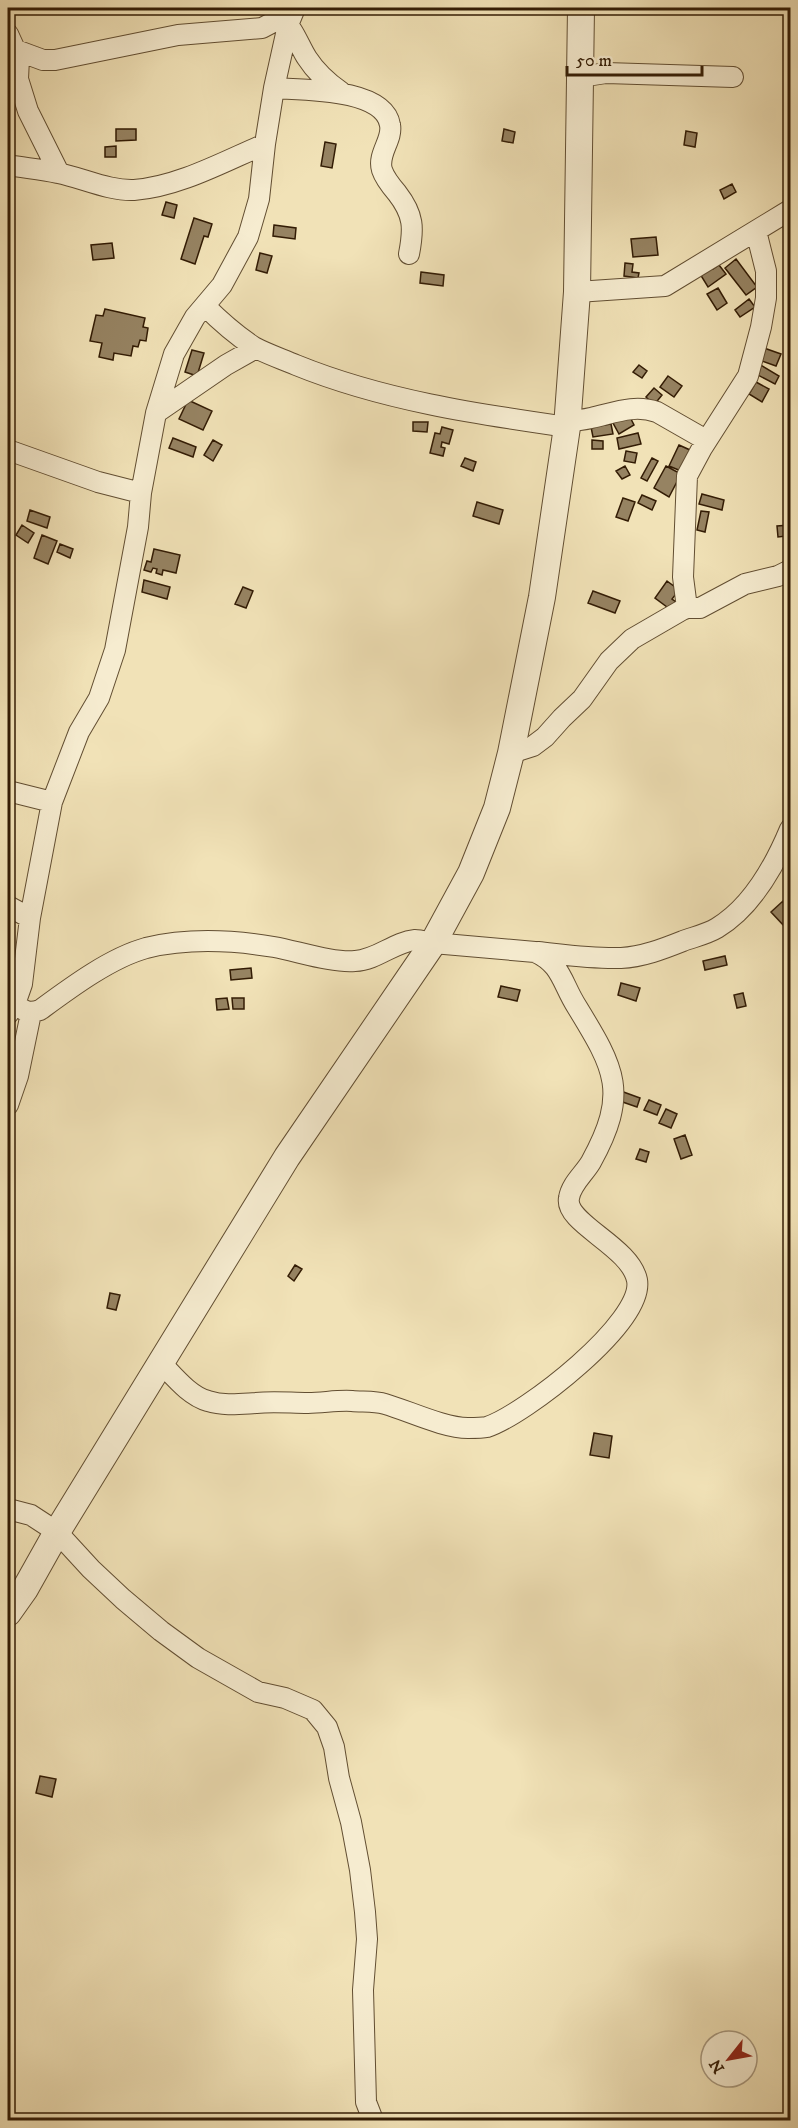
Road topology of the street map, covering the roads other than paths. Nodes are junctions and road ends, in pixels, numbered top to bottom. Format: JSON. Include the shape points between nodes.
{"nodes":[{"id":1,"x":581,"y":8,"type":"edge"},
{"id":2,"x":292,"y":16,"type":"edge"},
{"id":3,"x":12,"y":42,"type":"edge"},
{"id":4,"x":580,"y":77,"type":"junction"},
{"id":5,"x":733,"y":77,"type":"dead end"},
{"id":6,"x":274,"y":88,"type":"junction"},
{"id":7,"x":340,"y":92,"type":"junction"},
{"id":8,"x":264,"y":144,"type":"junction"},
{"id":9,"x":8,"y":165,"type":"edge"},
{"id":10,"x":59,"y":173,"type":"junction"},
{"id":11,"x":790,"y":210,"type":"edge"},
{"id":12,"x":756,"y":231,"type":"junction"},
{"id":13,"x":409,"y":254,"type":"dead end"},
{"id":14,"x":577,"y":292,"type":"junction"},
{"id":15,"x":205,"y":306,"type":"junction"},
{"id":16,"x":256,"y":348,"type":"junction"},
{"id":17,"x":156,"y":413,"type":"junction"},
{"id":18,"x":567,"y":424,"type":"junction"},
{"id":19,"x":706,"y":440,"type":"junction"},
{"id":20,"x":8,"y":450,"type":"edge"},
{"id":21,"x":141,"y":493,"type":"junction"},
{"id":22,"x":790,"y":570,"type":"edge"},
{"id":23,"x":687,"y":608,"type":"junction"},
{"id":24,"x":511,"y":753,"type":"junction"},
{"id":25,"x":8,"y":791,"type":"edge"},
{"id":26,"x":52,"y":802,"type":"junction"},
{"id":27,"x":790,"y":829,"type":"edge"},
{"id":28,"x":8,"y":906,"type":"edge"},
{"id":29,"x":30,"y":918,"type":"junction"},
{"id":30,"x":433,"y":943,"type":"junction"},
{"id":31,"x":535,"y":952,"type":"junction"},
{"id":32,"x":18,"y":1010,"type":"edge"},
{"id":33,"x":8,"y":1105,"type":"edge"},
{"id":34,"x":159,"y":1362,"type":"junction"},
{"id":35,"x":8,"y":1509,"type":"edge"},
{"id":36,"x":57,"y":1532,"type":"junction"},
{"id":37,"x":8,"y":1613,"type":"edge"},
{"id":38,"x":372,"y":2120,"type":"edge"}],
"edges":[{"from":1,"to":4,"type":"street"},
{"from":2,"to":3,"type":"street","via":[[262,28],[178,35],[56,60],[43,60]]},
{"from":2,"to":6,"type":"street"},
{"from":2,"to":7,"type":"street","via":[[307,58]]},
{"from":3,"to":10,"type":"street","via":[[19,58],[21,94]]},
{"from":4,"to":5,"type":"street"},
{"from":4,"to":14,"type":"street"},
{"from":6,"to":7,"type":"street"},
{"from":6,"to":8,"type":"street"},
{"from":7,"to":13,"type":"street","via":[[368,101],[385,112],[390,134],[381,168],[410,214],[413,231]]},
{"from":8,"to":10,"type":"street","via":[[158,187],[132,190]]},
{"from":8,"to":15,"type":"street","via":[[259,199],[248,237],[222,285]]},
{"from":9,"to":10,"type":"street"},
{"from":11,"to":12,"type":"street"},
{"from":12,"to":14,"type":"street","via":[[665,286]]},
{"from":12,"to":19,"type":"street","via":[[766,271],[761,327],[748,376]]},
{"from":14,"to":18,"type":"street"},
{"from":15,"to":16,"type":"street"},
{"from":15,"to":17,"type":"street","via":[[174,354]]},
{"from":16,"to":17,"type":"street"},
{"from":16,"to":18,"type":"street","via":[[369,390],[504,418]]},
{"from":17,"to":21,"type":"street"},
{"from":18,"to":19,"type":"street","via":[[617,411],[648,409]]},
{"from":18,"to":24,"type":"street","via":[[542,597]]},
{"from":19,"to":23,"type":"street","via":[[687,476],[683,578]]},
{"from":20,"to":21,"type":"street"},
{"from":21,"to":26,"type":"street","via":[[115,650],[99,698],[79,732]]},
{"from":22,"to":23,"type":"street","via":[[745,584],[700,608]]},
{"from":23,"to":24,"type":"street","via":[[632,639],[545,737],[533,746]]},
{"from":24,"to":30,"type":"street","via":[[497,808],[471,873]]},
{"from":25,"to":26,"type":"street"},
{"from":26,"to":29,"type":"street"},
{"from":27,"to":31,"type":"street","via":[[762,882],[741,909],[717,928],[660,951],[623,958]]},
{"from":28,"to":29,"type":"street"},
{"from":29,"to":32,"type":"street"},
{"from":30,"to":31,"type":"street"},
{"from":30,"to":32,"type":"street","via":[[405,942],[356,962],[223,941],[175,943],[144,949],[107,965],[40,1010]]},
{"from":30,"to":34,"type":"street","via":[[287,1157]]},
{"from":31,"to":34,"type":"street","via":[[547,957],[560,972],[612,1072],[612,1107],[605,1134],[568,1201],[573,1215],[628,1262],[637,1281],[636,1295],[600,1343],[571,1373],[519,1410],[486,1427],[465,1428],[382,1403],[231,1405],[206,1401]]},
{"from":32,"to":33,"type":"street","via":[[18,1076]]},
{"from":34,"to":36,"type":"street"},
{"from":35,"to":36,"type":"street","via":[[31,1515]]},
{"from":36,"to":37,"type":"street"},
{"from":36,"to":38,"type":"street","via":[[123,1599],[198,1658],[258,1692],[313,1710],[327,1727],[351,1822],[365,1912],[363,2030],[366,2102]]}]}
